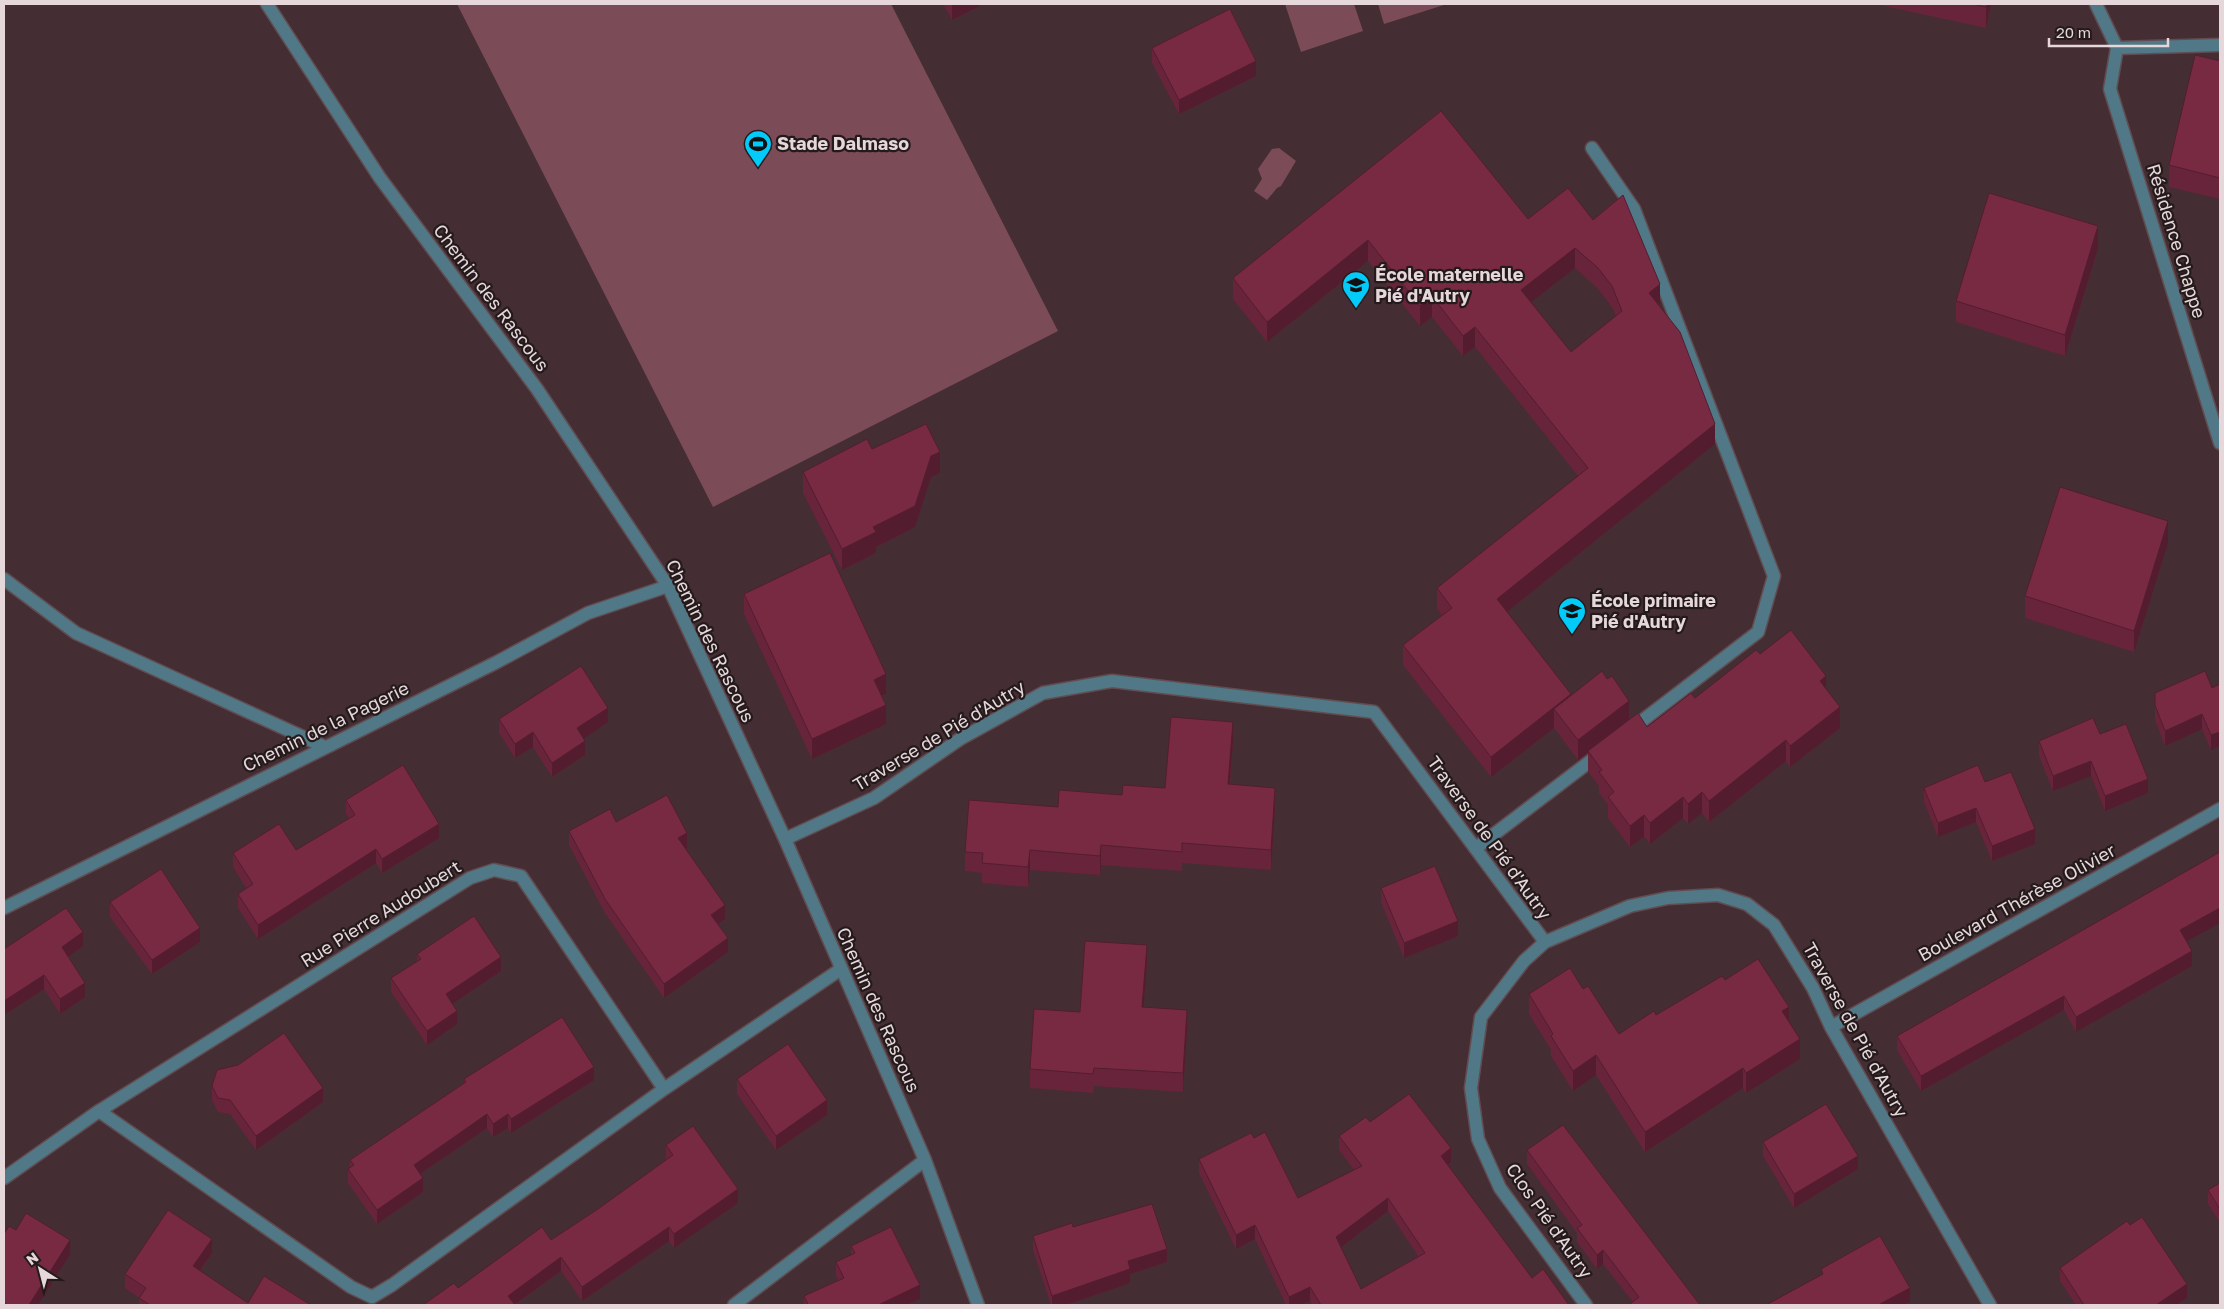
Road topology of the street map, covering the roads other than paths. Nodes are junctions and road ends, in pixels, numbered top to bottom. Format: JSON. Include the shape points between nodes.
{"nodes":[{"id":1,"x":267,"y":4,"type":"edge"},
{"id":2,"x":2096,"y":4,"type":"edge"},
{"id":3,"x":2220,"y":45,"type":"edge"},
{"id":4,"x":2117,"y":48,"type":"junction"},
{"id":5,"x":1592,"y":148,"type":"dead end"},
{"id":6,"x":2220,"y":443,"type":"edge"},
{"id":7,"x":4,"y":579,"type":"edge"},
{"id":8,"x":668,"y":586,"type":"junction"},
{"id":9,"x":325,"y":747,"type":"junction"},
{"id":10,"x":2220,"y":809,"type":"edge"},
{"id":11,"x":785,"y":839,"type":"junction"},
{"id":12,"x":1476,"y":848,"type":"junction"},
{"id":13,"x":4,"y":908,"type":"edge"},
{"id":14,"x":1544,"y":942,"type":"junction"},
{"id":15,"x":841,"y":969,"type":"junction"},
{"id":16,"x":1831,"y":1027,"type":"junction"},
{"id":17,"x":664,"y":1089,"type":"junction"},
{"id":18,"x":99,"y":1111,"type":"junction"},
{"id":19,"x":925,"y":1160,"type":"junction"},
{"id":20,"x":4,"y":1178,"type":"edge"},
{"id":21,"x":734,"y":1305,"type":"edge"},
{"id":22,"x":978,"y":1305,"type":"edge"},
{"id":23,"x":1586,"y":1305,"type":"edge"},
{"id":24,"x":1990,"y":1305,"type":"edge"}],
"edges":[{"from":1,"to":8,"type":"street","name":"Chemin des Rascous","via":[[380,178],[537,389]]},
{"from":2,"to":4,"type":"street"},
{"from":3,"to":4,"type":"street"},
{"from":4,"to":6,"type":"street","name":"Résidence Chappe","via":[[2110,89]]},
{"from":5,"to":12,"type":"street","via":[[1634,209],[1774,576],[1758,632]]},
{"from":7,"to":9,"type":"street","via":[[76,633]]},
{"from":8,"to":9,"type":"street","name":"Chemin de la Pagerie","via":[[588,613]]},
{"from":8,"to":11,"type":"street","name":"Chemin des Rascous"},
{"from":9,"to":13,"type":"street","name":"Chemin de la Pagerie"},
{"from":10,"to":16,"type":"street","name":"Boulevard Thérèse Olivier"},
{"from":11,"to":12,"type":"street","name":"Traverse de Pié d'Autry","via":[[874,798],[960,739],[1043,693],[1112,680],[1374,712]]},
{"from":11,"to":15,"type":"street","name":"Chemin des Rascous"},
{"from":12,"to":14,"type":"street","name":"Traverse de Pié d'Autry"},
{"from":14,"to":16,"type":"street","name":"Traverse de Pié d'Autry","via":[[1630,906],[1668,898],[1718,895],[1747,904],[1774,924],[1813,988]]},
{"from":14,"to":23,"type":"street","name":"Clos Pié d'Autry","via":[[1524,961],[1482,1017],[1471,1088],[1478,1139],[1500,1188]]},
{"from":15,"to":17,"type":"street"},
{"from":15,"to":19,"type":"street","name":"Chemin des Rascous"},
{"from":16,"to":24,"type":"street","name":"Traverse de Pié d'Autry"},
{"from":17,"to":18,"type":"street","via":[[392,1285],[372,1296],[351,1287]]},
{"from":17,"to":18,"type":"street","name":"Rue Pierre Audoubert","via":[[521,876],[494,870],[470,878]]},
{"from":18,"to":20,"type":"street","name":"Rue Pierre Audoubert"},
{"from":19,"to":21,"type":"street"},
{"from":19,"to":22,"type":"street","name":"Chemin des Rascous"}]}
